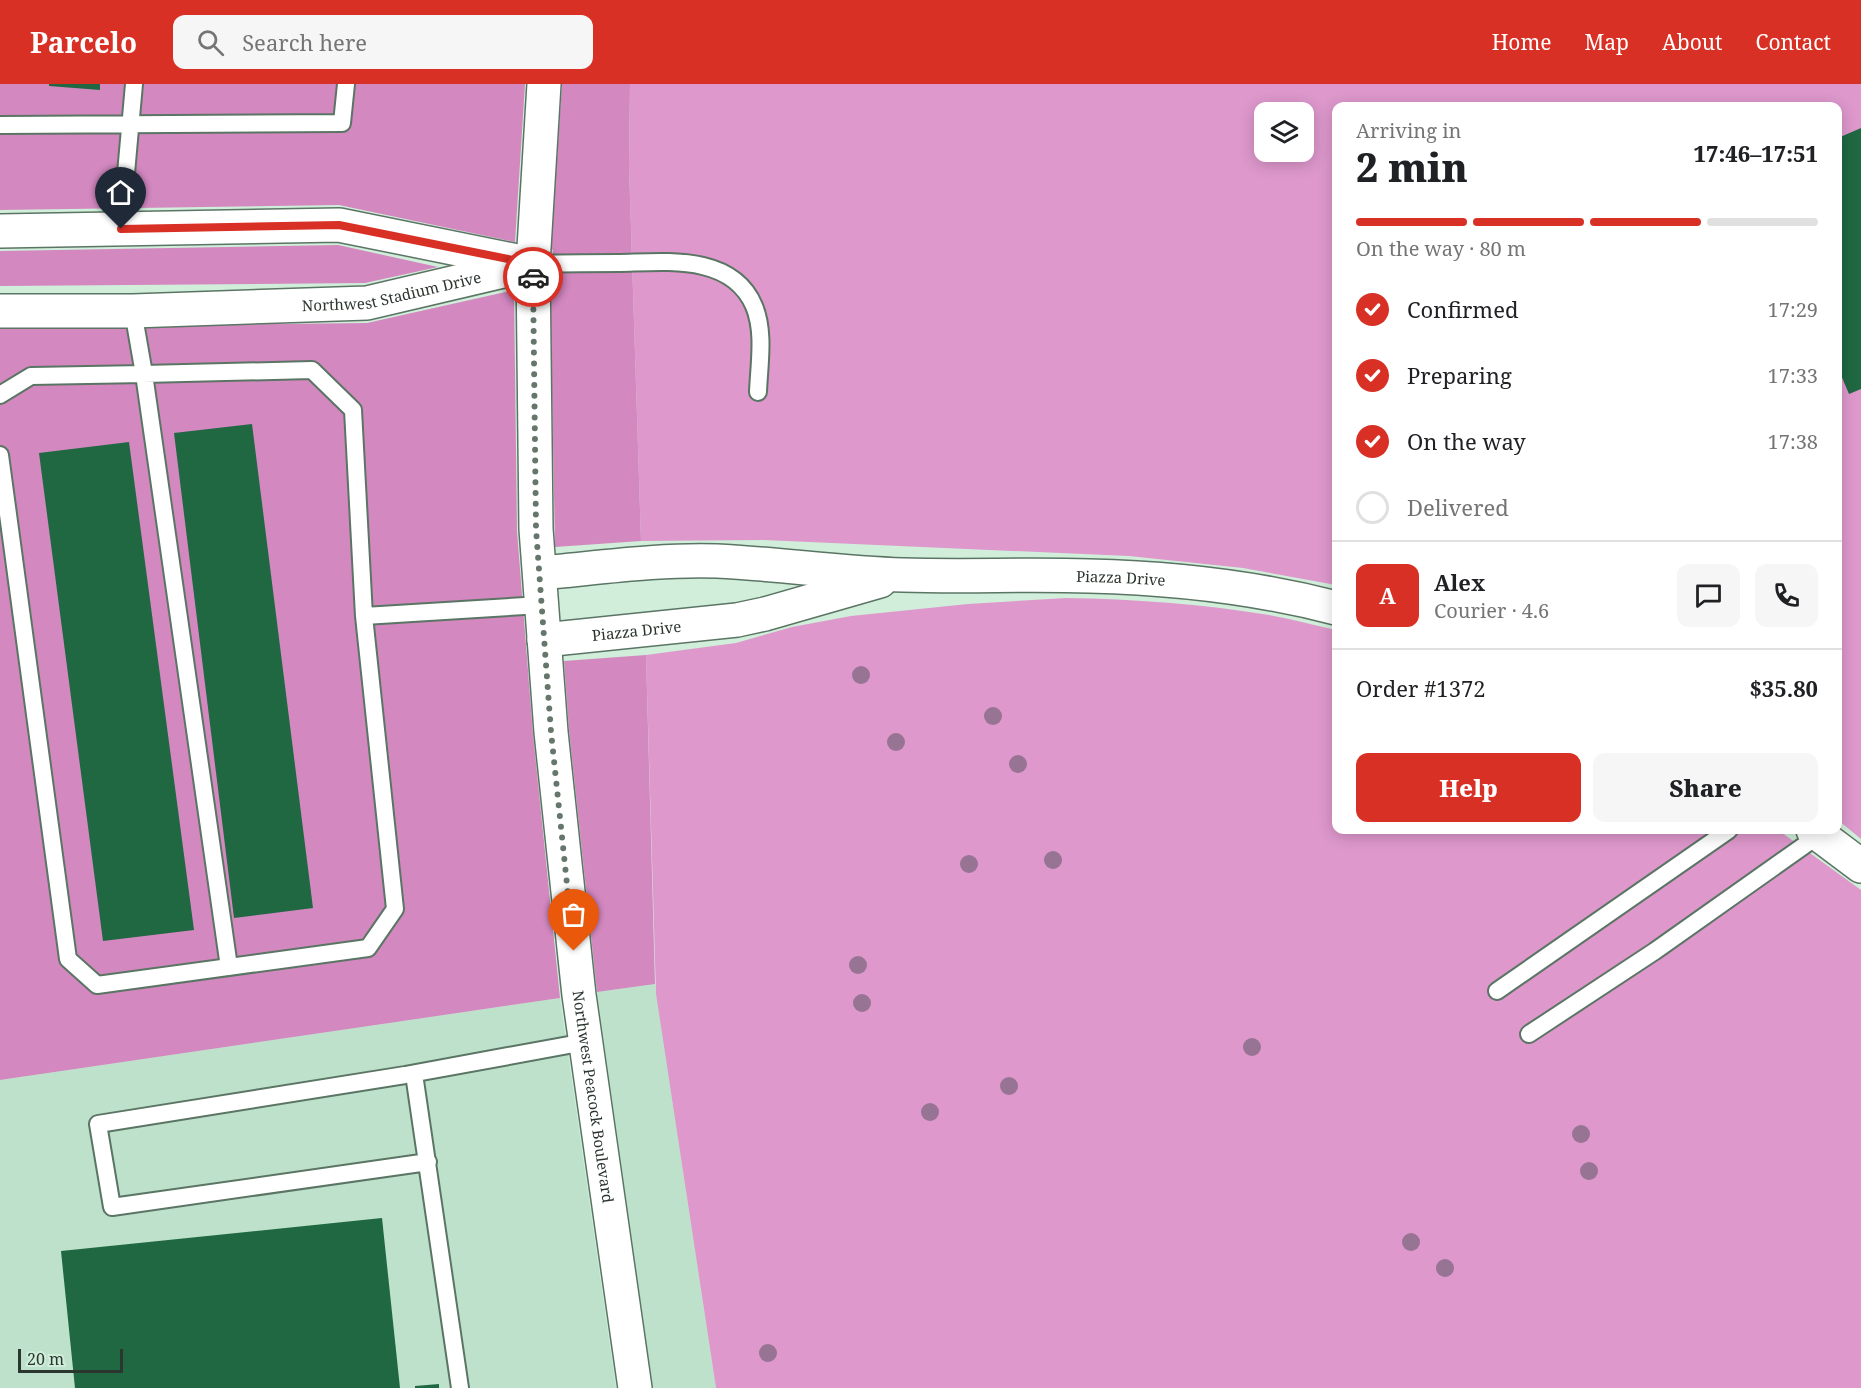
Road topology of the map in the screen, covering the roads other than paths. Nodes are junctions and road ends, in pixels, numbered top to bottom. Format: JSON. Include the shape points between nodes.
{"nodes":[{"id":1,"x":134,"y":84,"type":"edge"},
{"id":2,"x":346,"y":84,"type":"edge"},
{"id":3,"x":544,"y":84,"type":"edge"},
{"id":4,"x":130,"y":124,"type":"junction"},
{"id":5,"x":0,"y":125,"type":"edge"},
{"id":6,"x":121,"y":229,"type":"junction"},
{"id":7,"x":0,"y":231,"type":"edge"},
{"id":8,"x":533,"y":264,"type":"junction"},
{"id":9,"x":0,"y":311,"type":"edge"},
{"id":10,"x":133,"y":311,"type":"junction"},
{"id":11,"x":144,"y":374,"type":"junction"},
{"id":12,"x":758,"y":393,"type":"dead end"},
{"id":13,"x":0,"y":395,"type":"edge"},
{"id":14,"x":0,"y":455,"type":"edge"},
{"id":15,"x":540,"y":573,"type":"junction"},
{"id":16,"x":902,"y":575,"type":"junction"},
{"id":17,"x":541,"y":605,"type":"junction"},
{"id":18,"x":1332,"y":607,"type":"edge"},
{"id":19,"x":364,"y":616,"type":"junction"},
{"id":20,"x":544,"y":640,"type":"junction"},
{"id":21,"x":1723,"y":834,"type":"edge"},
{"id":22,"x":1813,"y":834,"type":"edge"},
{"id":23,"x":1819,"y":834,"type":"edge"},
{"id":24,"x":1861,"y":866,"type":"edge"},
{"id":25,"x":229,"y":967,"type":"junction"},
{"id":26,"x":1497,"y":991,"type":"dead end"},
{"id":27,"x":1529,"y":1034,"type":"dead end"},
{"id":28,"x":585,"y":1042,"type":"junction"},
{"id":29,"x":414,"y":1074,"type":"junction"},
{"id":30,"x":428,"y":1162,"type":"junction"},
{"id":31,"x":460,"y":1388,"type":"edge"},
{"id":32,"x":635,"y":1388,"type":"edge"}],
"edges":[{"from":1,"to":4,"type":"lane"},
{"from":2,"to":4,"type":"lane","via":[[342,123]]},
{"from":3,"to":8,"type":"street","name":"Northwest Peacock Boulevard"},
{"from":4,"to":5,"type":"lane"},
{"from":4,"to":6,"type":"lane"},
{"from":6,"to":7,"type":"street","name":"Northwest Stadium Drive"},
{"from":6,"to":8,"type":"street","name":"Northwest Stadium Drive","via":[[339,225]]},
{"from":8,"to":10,"type":"street","name":"Northwest Stadium Drive","via":[[367,303]]},
{"from":8,"to":12,"type":"lane","via":[[679,262],[720,272],[744,289],[755,308],[760,332]]},
{"from":8,"to":15,"type":"street","name":"Northwest Peacock Boulevard","via":[[536,529]]},
{"from":9,"to":10,"type":"street","name":"Northwest Stadium Drive"},
{"from":10,"to":11,"type":"lane"},
{"from":11,"to":13,"type":"lane","via":[[31,376]]},
{"from":11,"to":19,"type":"lane","via":[[312,370],[353,410]]},
{"from":11,"to":25,"type":"lane"},
{"from":14,"to":25,"type":"lane","via":[[68,959],[97,985]]},
{"from":15,"to":16,"type":"street","name":"Piazza Drive","via":[[715,561]]},
{"from":15,"to":17,"type":"street","name":"Northwest Peacock Boulevard"},
{"from":16,"to":18,"type":"street","name":"Piazza Drive","via":[[1175,580],[1279,594]]},
{"from":16,"to":20,"type":"street","name":"Piazza Drive","via":[[737,620]]},
{"from":17,"to":19,"type":"lane"},
{"from":17,"to":20,"type":"street","name":"Northwest Peacock Boulevard"},
{"from":19,"to":25,"type":"lane","via":[[395,909],[368,948]]},
{"from":20,"to":28,"type":"street","name":"Northwest Peacock Boulevard"},
{"from":21,"to":26,"type":"lane"},
{"from":22,"to":27,"type":"lane","via":[[1655,951]]},
{"from":23,"to":24,"type":"street"},
{"from":28,"to":29,"type":"lane"},
{"from":28,"to":32,"type":"street","name":"Northwest Peacock Boulevard"},
{"from":29,"to":30,"type":"lane"},
{"from":29,"to":30,"type":"lane","via":[[98,1124],[112,1207]]},
{"from":30,"to":31,"type":"lane"}]}
